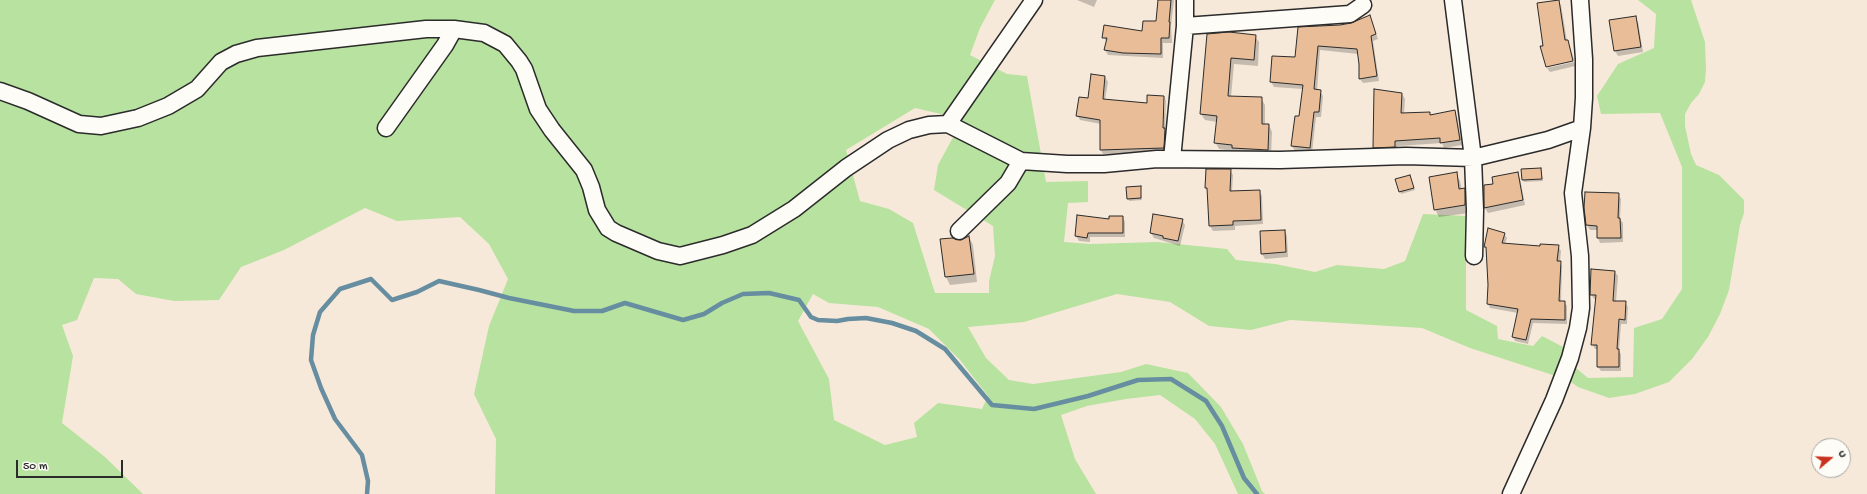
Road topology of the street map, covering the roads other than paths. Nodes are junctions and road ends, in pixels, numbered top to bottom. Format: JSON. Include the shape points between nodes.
{"nodes":[{"id":1,"x":1034,"y":0,"type":"edge"},
{"id":2,"x":1185,"y":0,"type":"edge"},
{"id":3,"x":1452,"y":0,"type":"edge"},
{"id":4,"x":1580,"y":0,"type":"edge"},
{"id":5,"x":1363,"y":5,"type":"dead end"},
{"id":6,"x":1185,"y":26,"type":"junction"},
{"id":7,"x":454,"y":28,"type":"junction"},
{"id":8,"x":0,"y":91,"type":"edge"},
{"id":9,"x":948,"y":124,"type":"junction"},
{"id":10,"x":386,"y":128,"type":"dead end"},
{"id":11,"x":1582,"y":128,"type":"junction"},
{"id":12,"x":1473,"y":158,"type":"junction"},
{"id":13,"x":1172,"y":159,"type":"junction"},
{"id":14,"x":1021,"y":161,"type":"junction"},
{"id":15,"x":959,"y":231,"type":"dead end"},
{"id":16,"x":1474,"y":256,"type":"dead end"},
{"id":17,"x":1511,"y":494,"type":"edge"}],
"edges":[{"from":1,"to":9,"type":"street"},
{"from":2,"to":6,"type":"street"},
{"from":3,"to":12,"type":"street"},
{"from":4,"to":11,"type":"street","via":[[1584,59]]},
{"from":5,"to":6,"type":"street","via":[[1350,14]]},
{"from":6,"to":13,"type":"street"},
{"from":7,"to":8,"type":"street","via":[[257,48],[236,54],[221,62],[197,89],[168,106],[138,118],[101,126],[79,124]]},
{"from":7,"to":9,"type":"street","via":[[498,38],[519,61],[538,109],[584,170],[597,210],[608,228],[658,251],[680,256],[752,235],[794,209],[846,168],[888,140],[909,130]]},
{"from":7,"to":10,"type":"street","via":[[445,45]]},
{"from":9,"to":14,"type":"street"},
{"from":11,"to":12,"type":"street","via":[[1548,140]]},
{"from":11,"to":17,"type":"street","via":[[1573,193],[1582,287],[1578,328],[1554,400]]},
{"from":12,"to":13,"type":"street","via":[[1406,156],[1280,160]]},
{"from":12,"to":16,"type":"street"},
{"from":13,"to":14,"type":"street","via":[[1104,164]]},
{"from":14,"to":15,"type":"street","via":[[1008,183]]}]}
